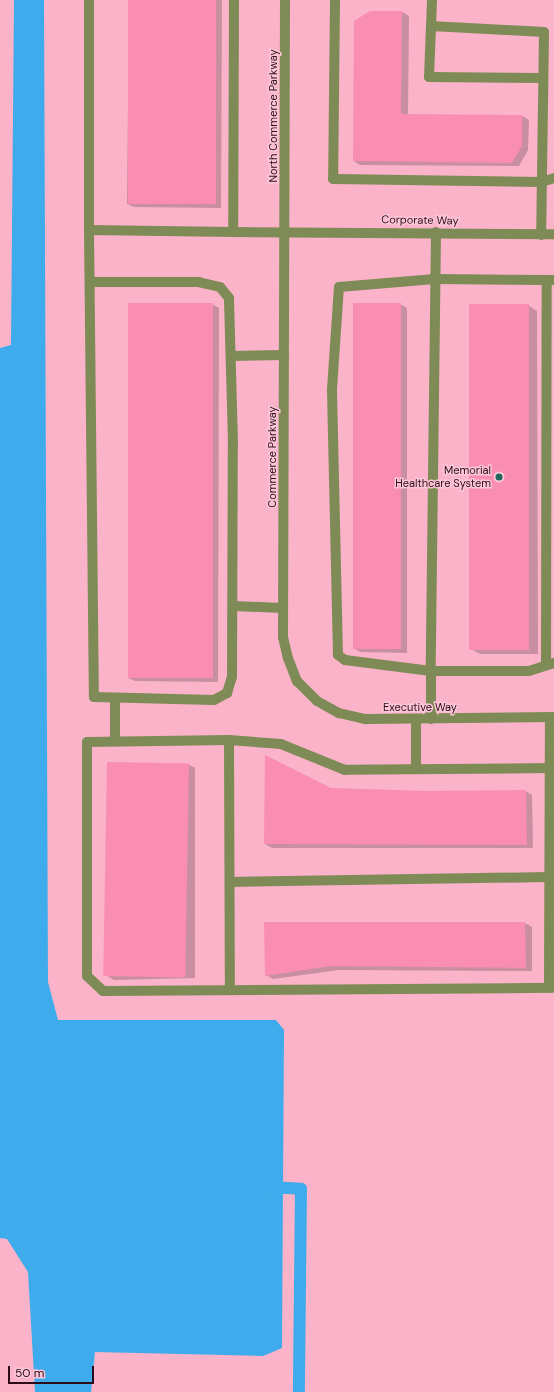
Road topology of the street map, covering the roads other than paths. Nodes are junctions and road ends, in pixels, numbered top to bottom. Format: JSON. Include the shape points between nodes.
{"nodes":[{"id":1,"x":89,"y":0,"type":"edge"},
{"id":2,"x":234,"y":0,"type":"edge"},
{"id":3,"x":285,"y":0,"type":"edge"},
{"id":4,"x":335,"y":0,"type":"edge"},
{"id":5,"x":432,"y":0,"type":"edge"},
{"id":6,"x":431,"y":26,"type":"junction"},
{"id":7,"x":543,"y":78,"type":"junction"},
{"id":8,"x":554,"y":178,"type":"edge"},
{"id":9,"x":542,"y":182,"type":"junction"},
{"id":10,"x":89,"y":230,"type":"junction"},
{"id":11,"x":233,"y":232,"type":"junction"},
{"id":12,"x":285,"y":232,"type":"junction"},
{"id":13,"x":436,"y":232,"type":"junction"},
{"id":14,"x":554,"y":234,"type":"edge"},
{"id":15,"x":541,"y":235,"type":"junction"},
{"id":16,"x":435,"y":279,"type":"junction"},
{"id":17,"x":550,"y":280,"type":"edge"},
{"id":18,"x":90,"y":282,"type":"junction"},
{"id":19,"x":284,"y":355,"type":"junction"},
{"id":20,"x":232,"y":356,"type":"junction"},
{"id":21,"x":234,"y":606,"type":"junction"},
{"id":22,"x":283,"y":608,"type":"junction"},
{"id":23,"x":550,"y":664,"type":"edge"},
{"id":24,"x":431,"y":671,"type":"junction"},
{"id":25,"x":298,"y":681,"type":"joint"},
{"id":26,"x":115,"y":698,"type":"junction"},
{"id":27,"x":552,"y":718,"type":"edge"},
{"id":28,"x":416,"y":719,"type":"junction"},
{"id":29,"x":431,"y":719,"type":"junction"},
{"id":30,"x":230,"y":740,"type":"junction"},
{"id":31,"x":115,"y":741,"type":"junction"},
{"id":32,"x":552,"y":768,"type":"edge"},
{"id":33,"x":416,"y":769,"type":"junction"},
{"id":34,"x":549,"y":878,"type":"junction"},
{"id":35,"x":230,"y":882,"type":"junction"},
{"id":36,"x":551,"y":988,"type":"edge"},
{"id":37,"x":230,"y":990,"type":"junction"}],
"edges":[{"from":1,"to":10,"type":"street"},
{"from":2,"to":11,"type":"street"},
{"from":3,"to":12,"type":"street","name":"North Commerce Parkway"},
{"from":4,"to":9,"type":"street","via":[[332,178]]},
{"from":5,"to":6,"type":"street"},
{"from":6,"to":7,"type":"street","via":[[544,32]]},
{"from":6,"to":7,"type":"street","via":[[429,77]]},
{"from":7,"to":9,"type":"street"},
{"from":8,"to":9,"type":"street"},
{"from":9,"to":15,"type":"street"},
{"from":10,"to":11,"type":"street","name":"Corporate Way"},
{"from":10,"to":18,"type":"street"},
{"from":11,"to":12,"type":"street","name":"Corporate Way"},
{"from":12,"to":13,"type":"street","name":"Corporate Way"},
{"from":12,"to":19,"type":"street","name":"Commerce Parkway"},
{"from":13,"to":15,"type":"street","name":"Corporate Way"},
{"from":13,"to":16,"type":"street"},
{"from":14,"to":15,"type":"street","name":"Corporate Way"},
{"from":16,"to":17,"type":"street"},
{"from":16,"to":24,"type":"street"},
{"from":16,"to":24,"type":"street","via":[[339,287],[332,389],[338,655],[345,660]]},
{"from":17,"to":23,"type":"street"},
{"from":18,"to":20,"type":"street","via":[[199,282],[220,287],[229,298]]},
{"from":18,"to":26,"type":"street","via":[[94,697]]},
{"from":19,"to":20,"type":"street"},
{"from":19,"to":22,"type":"street","name":"Commerce Parkway"},
{"from":20,"to":21,"type":"street"},
{"from":21,"to":22,"type":"street"},
{"from":21,"to":26,"type":"street","via":[[232,676],[228,693],[214,700]]},
{"from":22,"to":25,"type":"street","name":"Commerce Parkway","via":[[283,637],[288,658]]},
{"from":23,"to":24,"type":"street","via":[[529,670]]},
{"from":24,"to":29,"type":"street"},
{"from":25,"to":28,"type":"street","name":"Executive Way","via":[[317,701],[339,713],[366,719]]},
{"from":26,"to":31,"type":"street"},
{"from":27,"to":29,"type":"street","name":"Executive Way"},
{"from":27,"to":32,"type":"street"},
{"from":28,"to":29,"type":"street","name":"Executive Way"},
{"from":28,"to":33,"type":"street"},
{"from":30,"to":31,"type":"street"},
{"from":30,"to":33,"type":"street","via":[[281,744],[345,770]]},
{"from":30,"to":35,"type":"street"},
{"from":31,"to":37,"type":"street","via":[[87,742],[87,976],[103,991]]},
{"from":32,"to":33,"type":"street"},
{"from":32,"to":34,"type":"street"},
{"from":34,"to":35,"type":"street"},
{"from":34,"to":36,"type":"street"},
{"from":35,"to":37,"type":"street"},
{"from":36,"to":37,"type":"street"}]}
